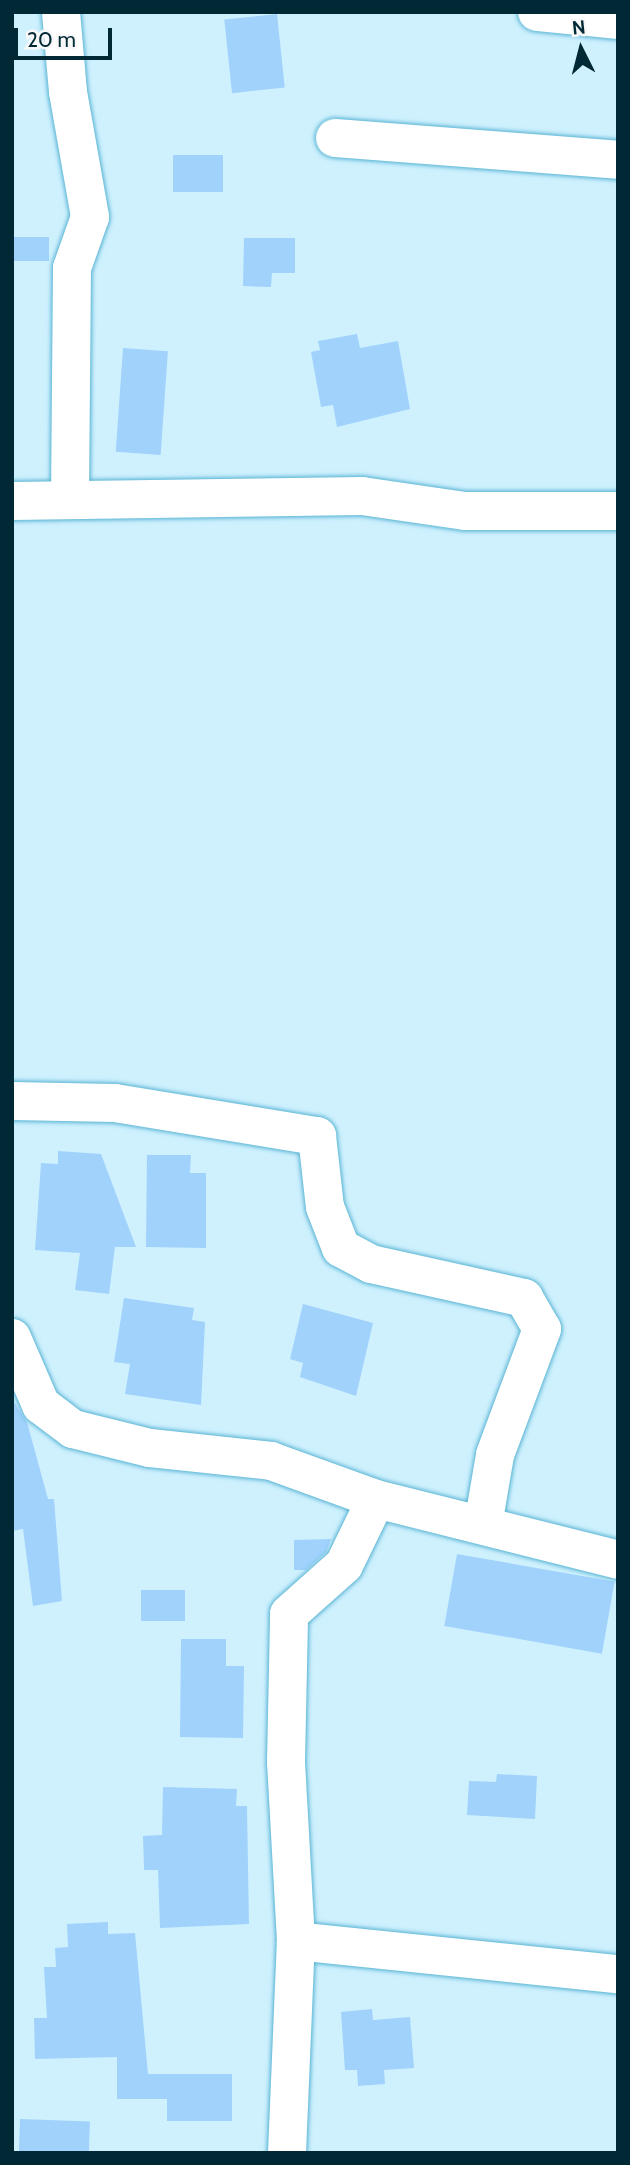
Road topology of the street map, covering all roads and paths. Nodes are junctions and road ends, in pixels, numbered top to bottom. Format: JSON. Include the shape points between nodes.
{"nodes":[{"id":1,"x":61,"y":12,"type":"edge"},
{"id":2,"x":537,"y":12,"type":"edge"},
{"id":3,"x":618,"y":20,"type":"edge"},
{"id":4,"x":335,"y":138,"type":"dead end"},
{"id":5,"x":618,"y":160,"type":"edge"},
{"id":6,"x":70,"y":500,"type":"junction"},
{"id":7,"x":12,"y":501,"type":"edge"},
{"id":8,"x":618,"y":511,"type":"edge"},
{"id":9,"x":12,"y":1101,"type":"edge"},
{"id":10,"x":12,"y":1338,"type":"edge"},
{"id":11,"x":376,"y":1499,"type":"junction"},
{"id":12,"x":483,"y":1525,"type":"junction"},
{"id":13,"x":618,"y":1560,"type":"edge"},
{"id":14,"x":296,"y":1941,"type":"junction"},
{"id":15,"x":618,"y":1975,"type":"edge"},
{"id":16,"x":287,"y":2153,"type":"edge"}],
"edges":[{"from":1,"to":6,"type":"street","via":[[68,92],[90,216],[72,268]]},
{"from":2,"to":3,"type":"street"},
{"from":4,"to":5,"type":"street"},
{"from":6,"to":7,"type":"street"},
{"from":6,"to":8,"type":"street","via":[[362,496],[465,511]]},
{"from":9,"to":12,"type":"street","via":[[115,1103],[317,1136],[325,1207],[341,1248],[371,1264],[524,1298],[542,1329],[495,1455]]},
{"from":10,"to":11,"type":"street","via":[[41,1405],[74,1429],[150,1448],[271,1461]]},
{"from":11,"to":12,"type":"street"},
{"from":11,"to":14,"type":"street","via":[[344,1565],[289,1614],[286,1762]]},
{"from":12,"to":13,"type":"street"},
{"from":14,"to":15,"type":"street"},
{"from":14,"to":16,"type":"street"}]}
